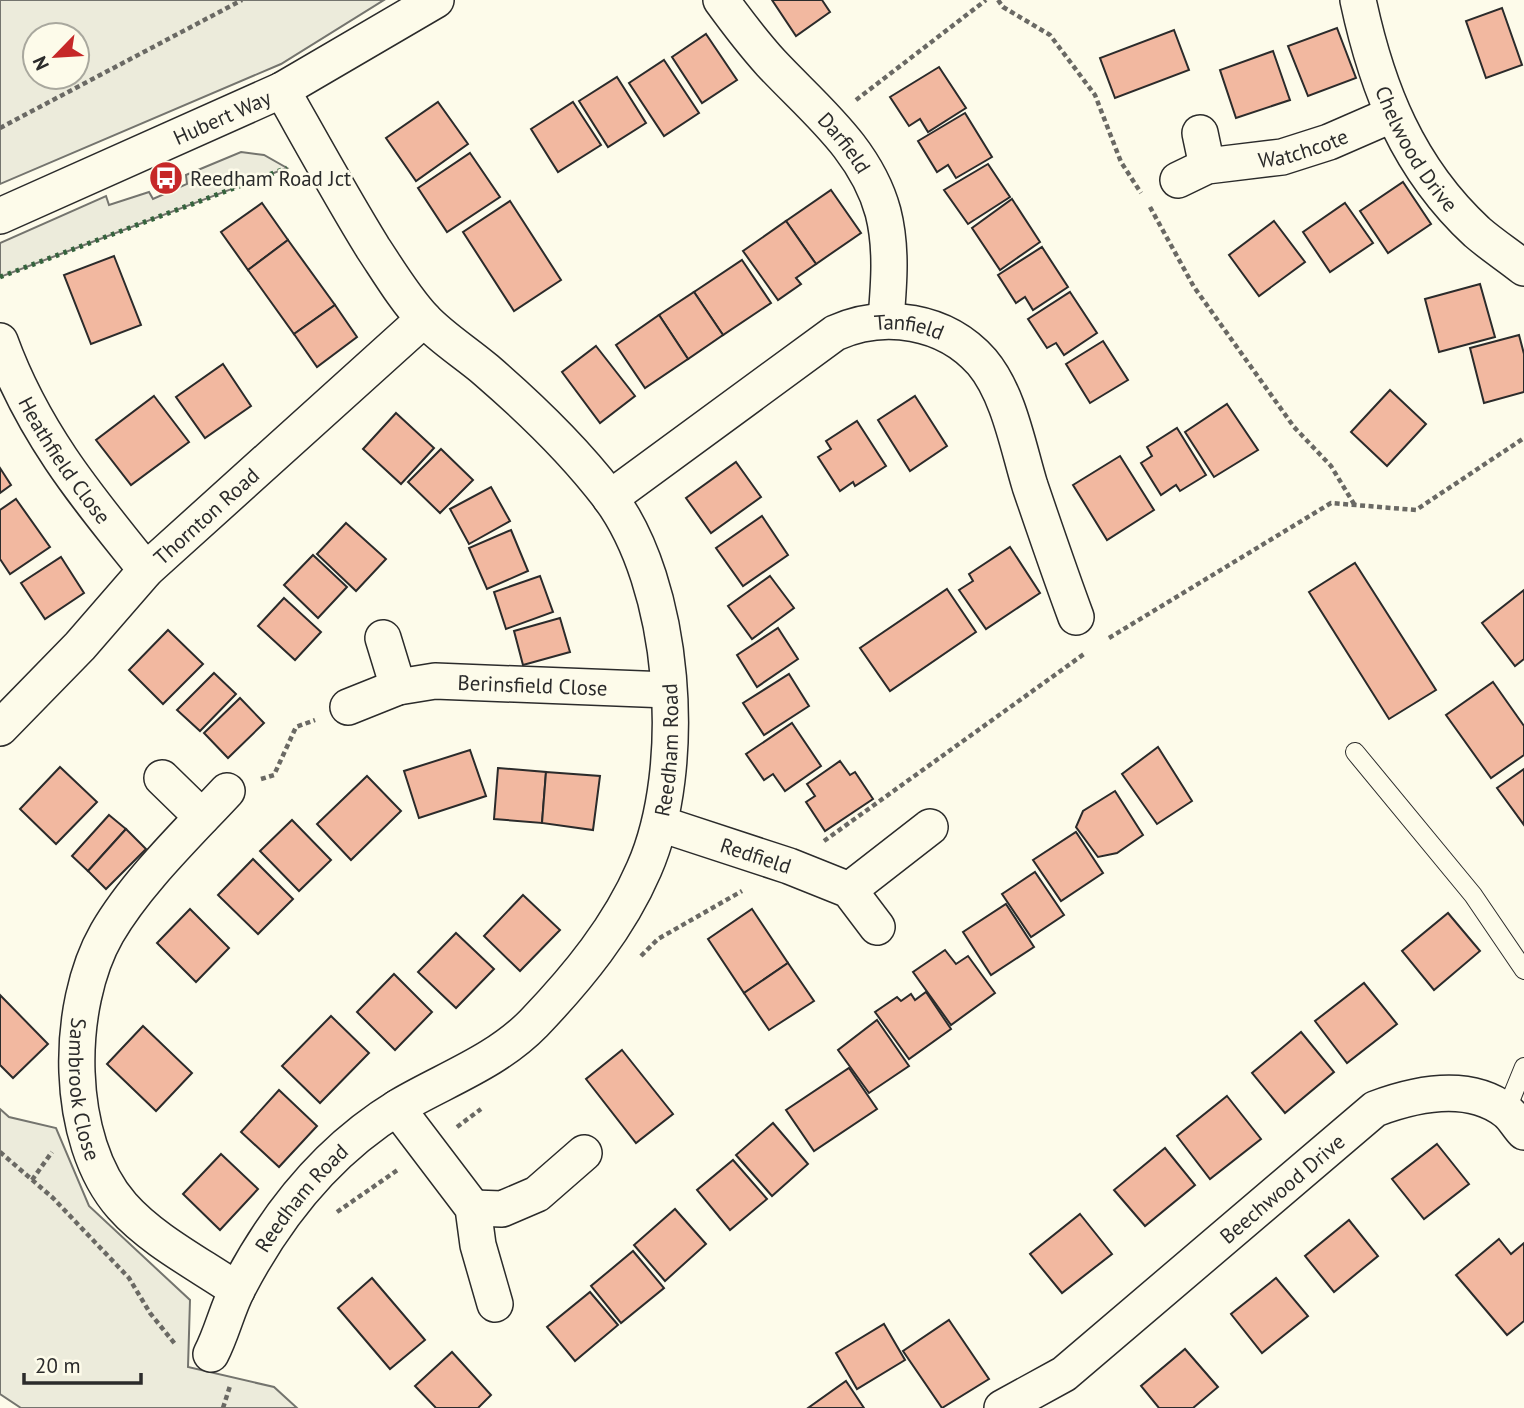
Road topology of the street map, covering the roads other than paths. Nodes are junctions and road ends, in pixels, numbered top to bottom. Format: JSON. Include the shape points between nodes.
{"nodes":[{"id":1,"x":436,"y":0,"type":"edge"},
{"id":2,"x":721,"y":0,"type":"edge"},
{"id":3,"x":1358,"y":0,"type":"edge"},
{"id":4,"x":282,"y":90,"type":"junction"},
{"id":5,"x":1391,"y":116,"type":"junction"},
{"id":6,"x":1195,"y":160,"type":"dead end"},
{"id":7,"x":0,"y":216,"type":"edge"},
{"id":8,"x":1524,"y":268,"type":"edge"},
{"id":9,"x":424,"y":319,"type":"junction"},
{"id":10,"x":886,"y":319,"type":"junction"},
{"id":11,"x":0,"y":341,"type":"edge"},
{"id":12,"x":610,"y":498,"type":"junction"},
{"id":13,"x":146,"y":570,"type":"junction"},
{"id":14,"x":1076,"y":617,"type":"dead end"},
{"id":15,"x":383,"y":638,"type":"dead end"},
{"id":16,"x":398,"y":687,"type":"junction"},
{"id":17,"x":668,"y":690,"type":"junction"},
{"id":18,"x":348,"y":707,"type":"road end"},
{"id":19,"x":0,"y":728,"type":"edge"},
{"id":20,"x":1355,"y":751,"type":"dead end"},
{"id":21,"x":162,"y":778,"type":"dead end"},
{"id":22,"x":227,"y":791,"type":"road end"},
{"id":23,"x":202,"y":817,"type":"junction"},
{"id":24,"x":661,"y":824,"type":"junction"},
{"id":25,"x":930,"y":827,"type":"dead end"},
{"id":26,"x":849,"y":890,"type":"junction"},
{"id":27,"x":877,"y":927,"type":"dead end"},
{"id":28,"x":1524,"y":970,"type":"edge"},
{"id":29,"x":1524,"y":1067,"type":"edge"},
{"id":30,"x":397,"y":1108,"type":"junction"},
{"id":31,"x":1515,"y":1122,"type":"edge"},
{"id":32,"x":584,"y":1153,"type":"dead end"},
{"id":33,"x":473,"y":1208,"type":"junction"},
{"id":34,"x":237,"y":1290,"type":"junction"},
{"id":35,"x":495,"y":1304,"type":"dead end"},
{"id":36,"x":198,"y":1353,"type":"road end"},
{"id":37,"x":1002,"y":1408,"type":"edge"}],
"edges":[{"from":1,"to":4,"type":"street","name":"Hubert Way"},
{"from":2,"to":10,"type":"street","name":"Darfield","via":[[772,64],[850,145],[870,177],[883,211],[889,247]]},
{"from":3,"to":5,"type":"street","name":"Chelwood Drive","via":[[1368,49]]},
{"from":4,"to":7,"type":"street","name":"Hubert Way"},
{"from":4,"to":9,"type":"street","name":"Reedham Road","via":[[344,201]]},
{"from":5,"to":6,"type":"street","name":"Watchcote","via":[[1282,157]]},
{"from":5,"to":8,"type":"street","name":"Chelwood Drive","via":[[1426,173],[1468,221]]},
{"from":9,"to":12,"type":"street","name":"Reedham Road","via":[[560,438]]},
{"from":9,"to":13,"type":"street","name":"Thornton Road"},
{"from":10,"to":12,"type":"street","name":"Tanfield","via":[[835,333]]},
{"from":10,"to":14,"type":"street","name":"Tanfield","via":[[936,331],[982,362],[1002,397]]},
{"from":11,"to":13,"type":"street","name":"Heathfield Close","via":[[13,378],[42,433],[71,477]]},
{"from":12,"to":17,"type":"street","name":"Reedham Road","via":[[655,595]]},
{"from":13,"to":19,"type":"street","name":"Thornton Road"},
{"from":15,"to":16,"type":"street"},
{"from":16,"to":17,"type":"street","name":"Berinsfield Close","via":[[435,681]]},
{"from":16,"to":18,"type":"street","name":"Berinsfield Close"},
{"from":17,"to":24,"type":"street","name":"Reedham Road","via":[[670,772]]},
{"from":20,"to":28,"type":"lane","via":[[1473,895]]},
{"from":21,"to":23,"type":"street"},
{"from":22,"to":23,"type":"street","name":"Sambrook Close"},
{"from":23,"to":34,"type":"street","name":"Sambrook Close","via":[[106,934],[87,985],[78,1037],[77,1096],[92,1154],[120,1204],[147,1229]]},
{"from":24,"to":26,"type":"street","name":"Redfield"},
{"from":24,"to":30,"type":"street","name":"Reedham Road","via":[[644,869],[612,929],[562,994],[529,1028],[483,1064]]},
{"from":25,"to":26,"type":"street"},
{"from":26,"to":27,"type":"street"},
{"from":29,"to":31,"type":"lane"},
{"from":30,"to":33,"type":"street"},
{"from":30,"to":34,"type":"street","name":"Reedham Road","via":[[328,1160],[285,1211]]},
{"from":31,"to":37,"type":"street","name":"Beechwood Drive","via":[[1471,1096],[1438,1093],[1406,1097],[1375,1109],[1064,1374]]},
{"from":32,"to":33,"type":"street","via":[[537,1194],[502,1209]]},
{"from":33,"to":35,"type":"street"},
{"from":34,"to":36,"type":"street","name":"Reedham Road"}]}
